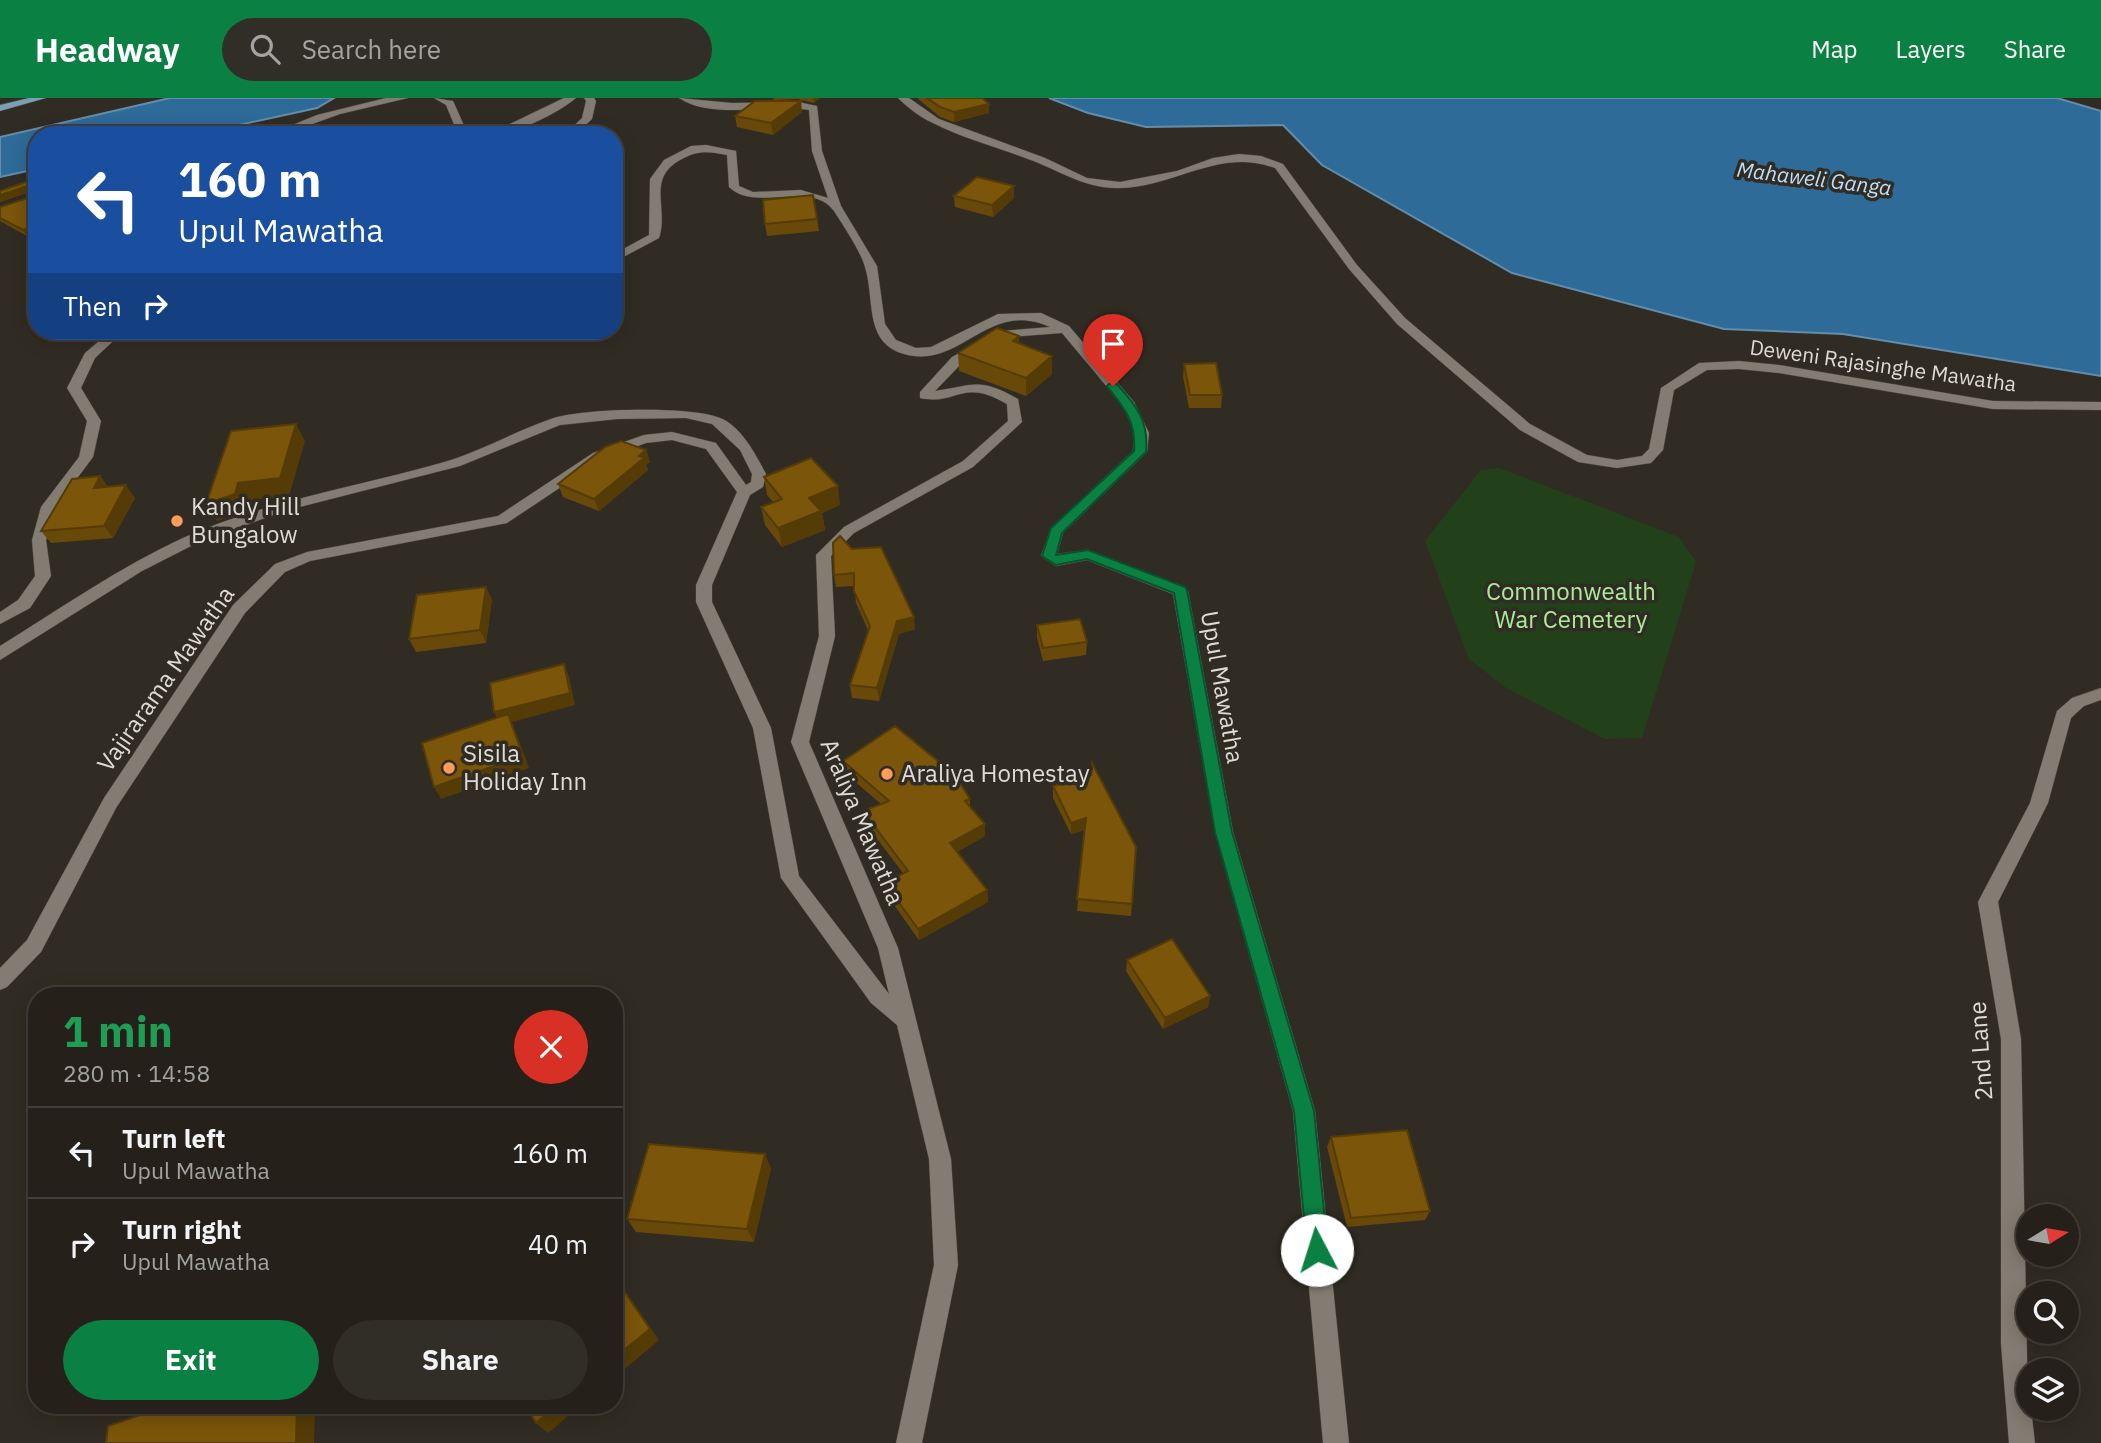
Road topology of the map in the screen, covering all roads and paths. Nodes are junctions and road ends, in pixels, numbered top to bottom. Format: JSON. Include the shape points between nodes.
{"nodes":[{"id":1,"x":41,"y":98,"type":"edge"},
{"id":2,"x":403,"y":98,"type":"edge"},
{"id":3,"x":439,"y":98,"type":"edge"},
{"id":4,"x":571,"y":98,"type":"edge"},
{"id":5,"x":589,"y":98,"type":"edge"},
{"id":6,"x":684,"y":98,"type":"edge"},
{"id":7,"x":903,"y":98,"type":"edge"},
{"id":8,"x":0,"y":108,"type":"edge"},
{"id":9,"x":295,"y":126,"type":"edge"},
{"id":10,"x":460,"y":126,"type":"edge"},
{"id":11,"x":517,"y":126,"type":"edge"},
{"id":12,"x":579,"y":126,"type":"edge"},
{"id":13,"x":836,"y":206,"type":"junction"},
{"id":14,"x":623,"y":254,"type":"edge"},
{"id":15,"x":1065,"y":329,"type":"junction"},
{"id":16,"x":108,"y":340,"type":"edge"},
{"id":17,"x":2101,"y":405,"type":"edge"},
{"id":18,"x":744,"y":492,"type":"junction"},
{"id":19,"x":0,"y":619,"type":"edge"},
{"id":20,"x":0,"y":654,"type":"edge"},
{"id":21,"x":2101,"y":694,"type":"edge"},
{"id":22,"x":0,"y":981,"type":"edge"},
{"id":23,"x":907,"y":1021,"type":"junction"},
{"id":24,"x":909,"y":1443,"type":"edge"},
{"id":25,"x":1336,"y":1443,"type":"edge"},
{"id":26,"x":2022,"y":1443,"type":"edge"}],
"edges":[{"from":1,"to":8,"type":"main road"},
{"from":2,"to":9,"type":"street","via":[[362,104]]},
{"from":3,"to":10,"type":"street","via":[[450,103]]},
{"from":4,"to":11,"type":"street"},
{"from":5,"to":12,"type":"street","via":[[587,119]]},
{"from":6,"to":13,"type":"street","name":"Upul Mawatha","via":[[708,103],[781,100],[814,108],[817,151]]},
{"from":7,"to":17,"type":"street","name":"Deweni Rajasinghe Mawatha","via":[[935,121],[1085,181],[1120,185],[1239,157],[1279,166],[1353,267],[1401,321],[1525,427],[1583,459],[1617,464],[1646,460],[1656,450],[1668,388],[1704,366],[1779,369],[1993,405]]},
{"from":13,"to":14,"type":"street","via":[[814,195],[743,194],[734,187],[732,153],[691,149],[668,162],[655,179],[655,236]]},
{"from":13,"to":15,"type":"street","name":"Upul Mawatha","via":[[871,266],[879,324],[891,343],[915,352],[933,351],[1002,317],[1037,316]]},
{"from":15,"to":23,"type":"street","name":"Araliya Mawatha","via":[[1006,334],[957,360],[925,395],[936,397],[963,387],[990,388],[1013,402],[1015,422],[968,464],[849,530],[823,555],[827,636],[800,742],[888,947]]},
{"from":15,"to":25,"type":"street","name":"Upul Mawatha","via":[[1129,405],[1142,433],[1140,452],[1056,531],[1049,556],[1056,561],[1088,555],[1180,590],[1224,832],[1304,1111]]},
{"from":16,"to":19,"type":"street","via":[[89,356],[74,388],[94,421],[86,457],[48,507],[39,540],[43,576],[24,604]]},
{"from":18,"to":20,"type":"street","via":[[758,484],[759,474],[746,448],[718,421],[686,414],[557,421],[455,463],[279,508],[190,541],[136,567]]},
{"from":18,"to":22,"type":"street","name":"Vajirarama Mawatha","via":[[711,446],[672,436],[644,439],[598,456],[502,520],[307,557],[280,568],[239,609],[110,803],[34,946]]},
{"from":18,"to":23,"type":"street","via":[[704,585],[704,602],[762,728],[790,877],[878,997]]},
{"from":21,"to":26,"type":"street","name":"2nd Lane","via":[[2078,702],[2063,715],[2039,803],[1988,902],[2011,1039],[2013,1344]]},
{"from":23,"to":24,"type":"street","name":"Araliya Mawatha","via":[[940,1159],[946,1265]]}]}
